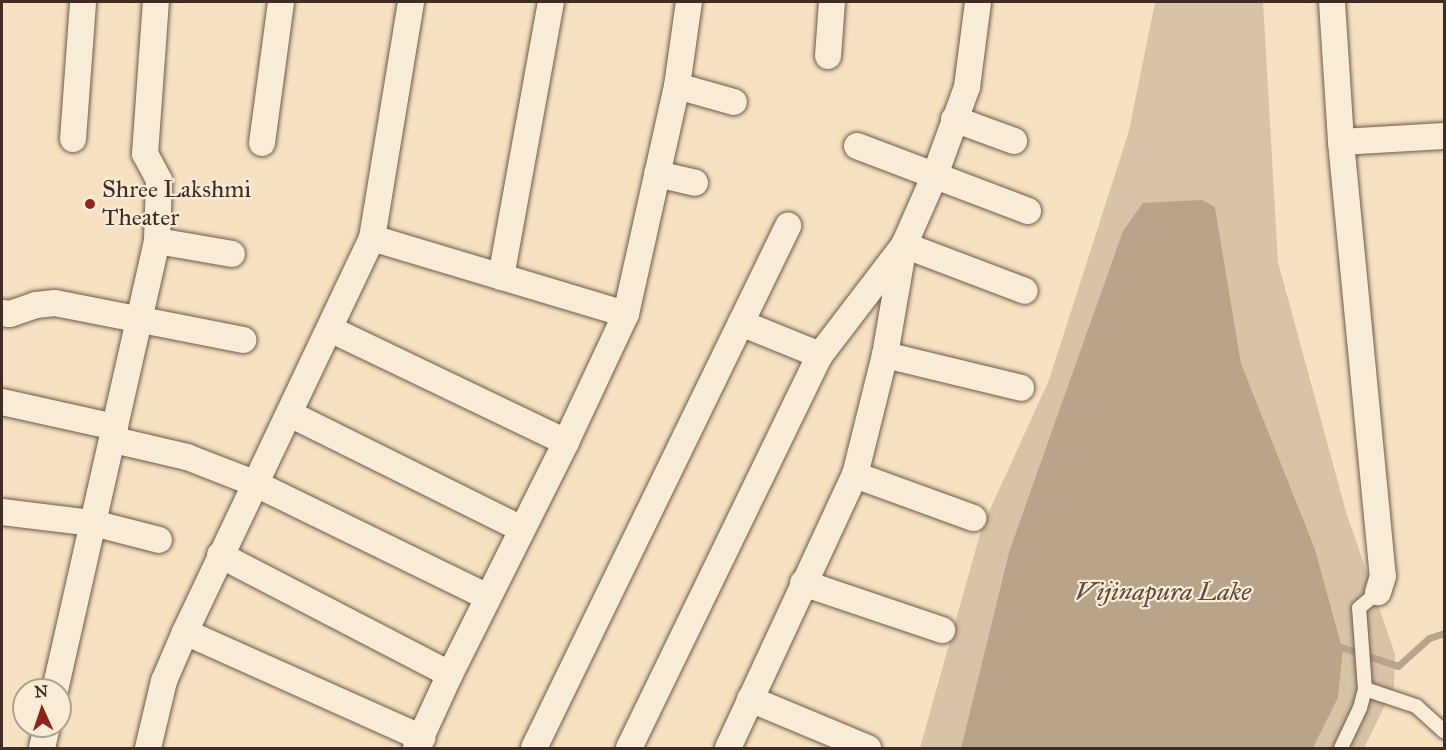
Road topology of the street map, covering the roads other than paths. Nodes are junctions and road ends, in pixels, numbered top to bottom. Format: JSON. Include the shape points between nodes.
{"nodes":[{"id":1,"x":83,"y":2,"type":"edge"},
{"id":2,"x":156,"y":2,"type":"edge"},
{"id":3,"x":281,"y":2,"type":"edge"},
{"id":4,"x":411,"y":2,"type":"edge"},
{"id":5,"x":551,"y":2,"type":"edge"},
{"id":6,"x":689,"y":2,"type":"edge"},
{"id":7,"x":832,"y":2,"type":"edge"},
{"id":8,"x":978,"y":2,"type":"edge"},
{"id":9,"x":1332,"y":2,"type":"edge"},
{"id":10,"x":828,"y":56,"type":"dead end"},
{"id":11,"x":677,"y":86,"type":"junction"},
{"id":12,"x":734,"y":102,"type":"dead end"},
{"id":13,"x":954,"y":118,"type":"junction"},
{"id":14,"x":1444,"y":136,"type":"edge"},
{"id":15,"x":74,"y":139,"type":"dead end"},
{"id":16,"x":1014,"y":141,"type":"dead end"},
{"id":17,"x":1341,"y":142,"type":"junction"},
{"id":18,"x":262,"y":144,"type":"dead end"},
{"id":19,"x":857,"y":146,"type":"dead end"},
{"id":20,"x":657,"y":174,"type":"junction"},
{"id":21,"x":935,"y":175,"type":"junction"},
{"id":22,"x":696,"y":183,"type":"dead end"},
{"id":23,"x":1028,"y":210,"type":"dead end"},
{"id":24,"x":788,"y":226,"type":"dead end"},
{"id":25,"x":372,"y":238,"type":"junction"},
{"id":26,"x":157,"y":241,"type":"junction"},
{"id":27,"x":904,"y":245,"type":"junction"},
{"id":28,"x":232,"y":254,"type":"dead end"},
{"id":29,"x":501,"y":277,"type":"junction"},
{"id":30,"x":1026,"y":291,"type":"dead end"},
{"id":31,"x":2,"y":313,"type":"edge"},
{"id":32,"x":626,"y":314,"type":"junction"},
{"id":33,"x":139,"y":321,"type":"junction"},
{"id":34,"x":741,"y":323,"type":"junction"},
{"id":35,"x":330,"y":329,"type":"junction"},
{"id":36,"x":243,"y":340,"type":"dead end"},
{"id":37,"x":820,"y":355,"type":"junction"},
{"id":38,"x":885,"y":355,"type":"junction"},
{"id":39,"x":1021,"y":388,"type":"dead end"},
{"id":40,"x":2,"y":402,"type":"edge"},
{"id":41,"x":290,"y":414,"type":"junction"},
{"id":42,"x":114,"y":434,"type":"junction"},
{"id":43,"x":566,"y":442,"type":"junction"},
{"id":44,"x":855,"y":475,"type":"junction"},
{"id":45,"x":254,"y":483,"type":"junction"},
{"id":46,"x":2,"y":512,"type":"edge"},
{"id":47,"x":973,"y":518,"type":"dead end"},
{"id":48,"x":93,"y":523,"type":"junction"},
{"id":49,"x":522,"y":529,"type":"junction"},
{"id":50,"x":159,"y":540,"type":"dead end"},
{"id":51,"x":220,"y":555,"type":"junction"},
{"id":52,"x":803,"y":583,"type":"junction"},
{"id":53,"x":1378,"y":592,"type":"joint"},
{"id":54,"x":488,"y":597,"type":"junction"},
{"id":55,"x":942,"y":630,"type":"dead end"},
{"id":56,"x":185,"y":632,"type":"junction"},
{"id":57,"x":450,"y":674,"type":"junction"},
{"id":58,"x":58,"y":678,"type":"edge"},
{"id":59,"x":1365,"y":689,"type":"junction"},
{"id":60,"x":750,"y":699,"type":"junction"},
{"id":61,"x":1444,"y":731,"type":"edge"},
{"id":62,"x":419,"y":743,"type":"edge"},
{"id":63,"x":148,"y":748,"type":"edge"},
{"id":64,"x":534,"y":748,"type":"edge"},
{"id":65,"x":629,"y":748,"type":"edge"},
{"id":66,"x":728,"y":748,"type":"edge"},
{"id":67,"x":868,"y":748,"type":"edge"},
{"id":68,"x":1341,"y":748,"type":"edge"}],
"edges":[{"from":1,"to":15,"type":"street"},
{"from":2,"to":26,"type":"street","via":[[145,154],[159,180]]},
{"from":3,"to":18,"type":"street"},
{"from":4,"to":25,"type":"street"},
{"from":5,"to":29,"type":"street"},
{"from":6,"to":11,"type":"street"},
{"from":7,"to":10,"type":"street"},
{"from":8,"to":13,"type":"street","via":[[967,87]]},
{"from":9,"to":17,"type":"street"},
{"from":11,"to":12,"type":"street"},
{"from":11,"to":20,"type":"street"},
{"from":13,"to":16,"type":"street"},
{"from":13,"to":21,"type":"street"},
{"from":14,"to":17,"type":"street"},
{"from":17,"to":53,"type":"street","via":[[1383,576]]},
{"from":19,"to":21,"type":"street"},
{"from":20,"to":22,"type":"street"},
{"from":20,"to":32,"type":"street"},
{"from":21,"to":23,"type":"street"},
{"from":21,"to":27,"type":"street"},
{"from":24,"to":34,"type":"street"},
{"from":25,"to":29,"type":"street"},
{"from":25,"to":35,"type":"street"},
{"from":26,"to":28,"type":"street"},
{"from":26,"to":33,"type":"street"},
{"from":27,"to":30,"type":"street"},
{"from":27,"to":37,"type":"street"},
{"from":27,"to":38,"type":"street"},
{"from":29,"to":32,"type":"street"},
{"from":31,"to":33,"type":"street","via":[[55,303]]},
{"from":32,"to":43,"type":"street"},
{"from":33,"to":36,"type":"street"},
{"from":33,"to":42,"type":"street"},
{"from":34,"to":37,"type":"street"},
{"from":34,"to":64,"type":"street"},
{"from":35,"to":41,"type":"street"},
{"from":35,"to":43,"type":"street"},
{"from":37,"to":65,"type":"street"},
{"from":38,"to":39,"type":"street"},
{"from":38,"to":44,"type":"street"},
{"from":40,"to":42,"type":"street"},
{"from":41,"to":45,"type":"street"},
{"from":41,"to":49,"type":"street"},
{"from":42,"to":45,"type":"street"},
{"from":42,"to":48,"type":"street"},
{"from":43,"to":49,"type":"street"},
{"from":44,"to":47,"type":"street"},
{"from":44,"to":52,"type":"street"},
{"from":45,"to":51,"type":"street"},
{"from":45,"to":54,"type":"street"},
{"from":46,"to":48,"type":"street"},
{"from":48,"to":50,"type":"street"},
{"from":48,"to":58,"type":"street"},
{"from":49,"to":54,"type":"street"},
{"from":51,"to":56,"type":"street"},
{"from":51,"to":57,"type":"street"},
{"from":52,"to":55,"type":"street"},
{"from":52,"to":60,"type":"street"},
{"from":53,"to":59,"type":"lane","via":[[1359,608]]},
{"from":54,"to":57,"type":"street"},
{"from":56,"to":62,"type":"street"},
{"from":56,"to":63,"type":"street","via":[[164,681]]},
{"from":57,"to":62,"type":"street"},
{"from":59,"to":61,"type":"lane","via":[[1416,706]]},
{"from":59,"to":68,"type":"lane"},
{"from":60,"to":66,"type":"street"},
{"from":60,"to":67,"type":"street"}]}
